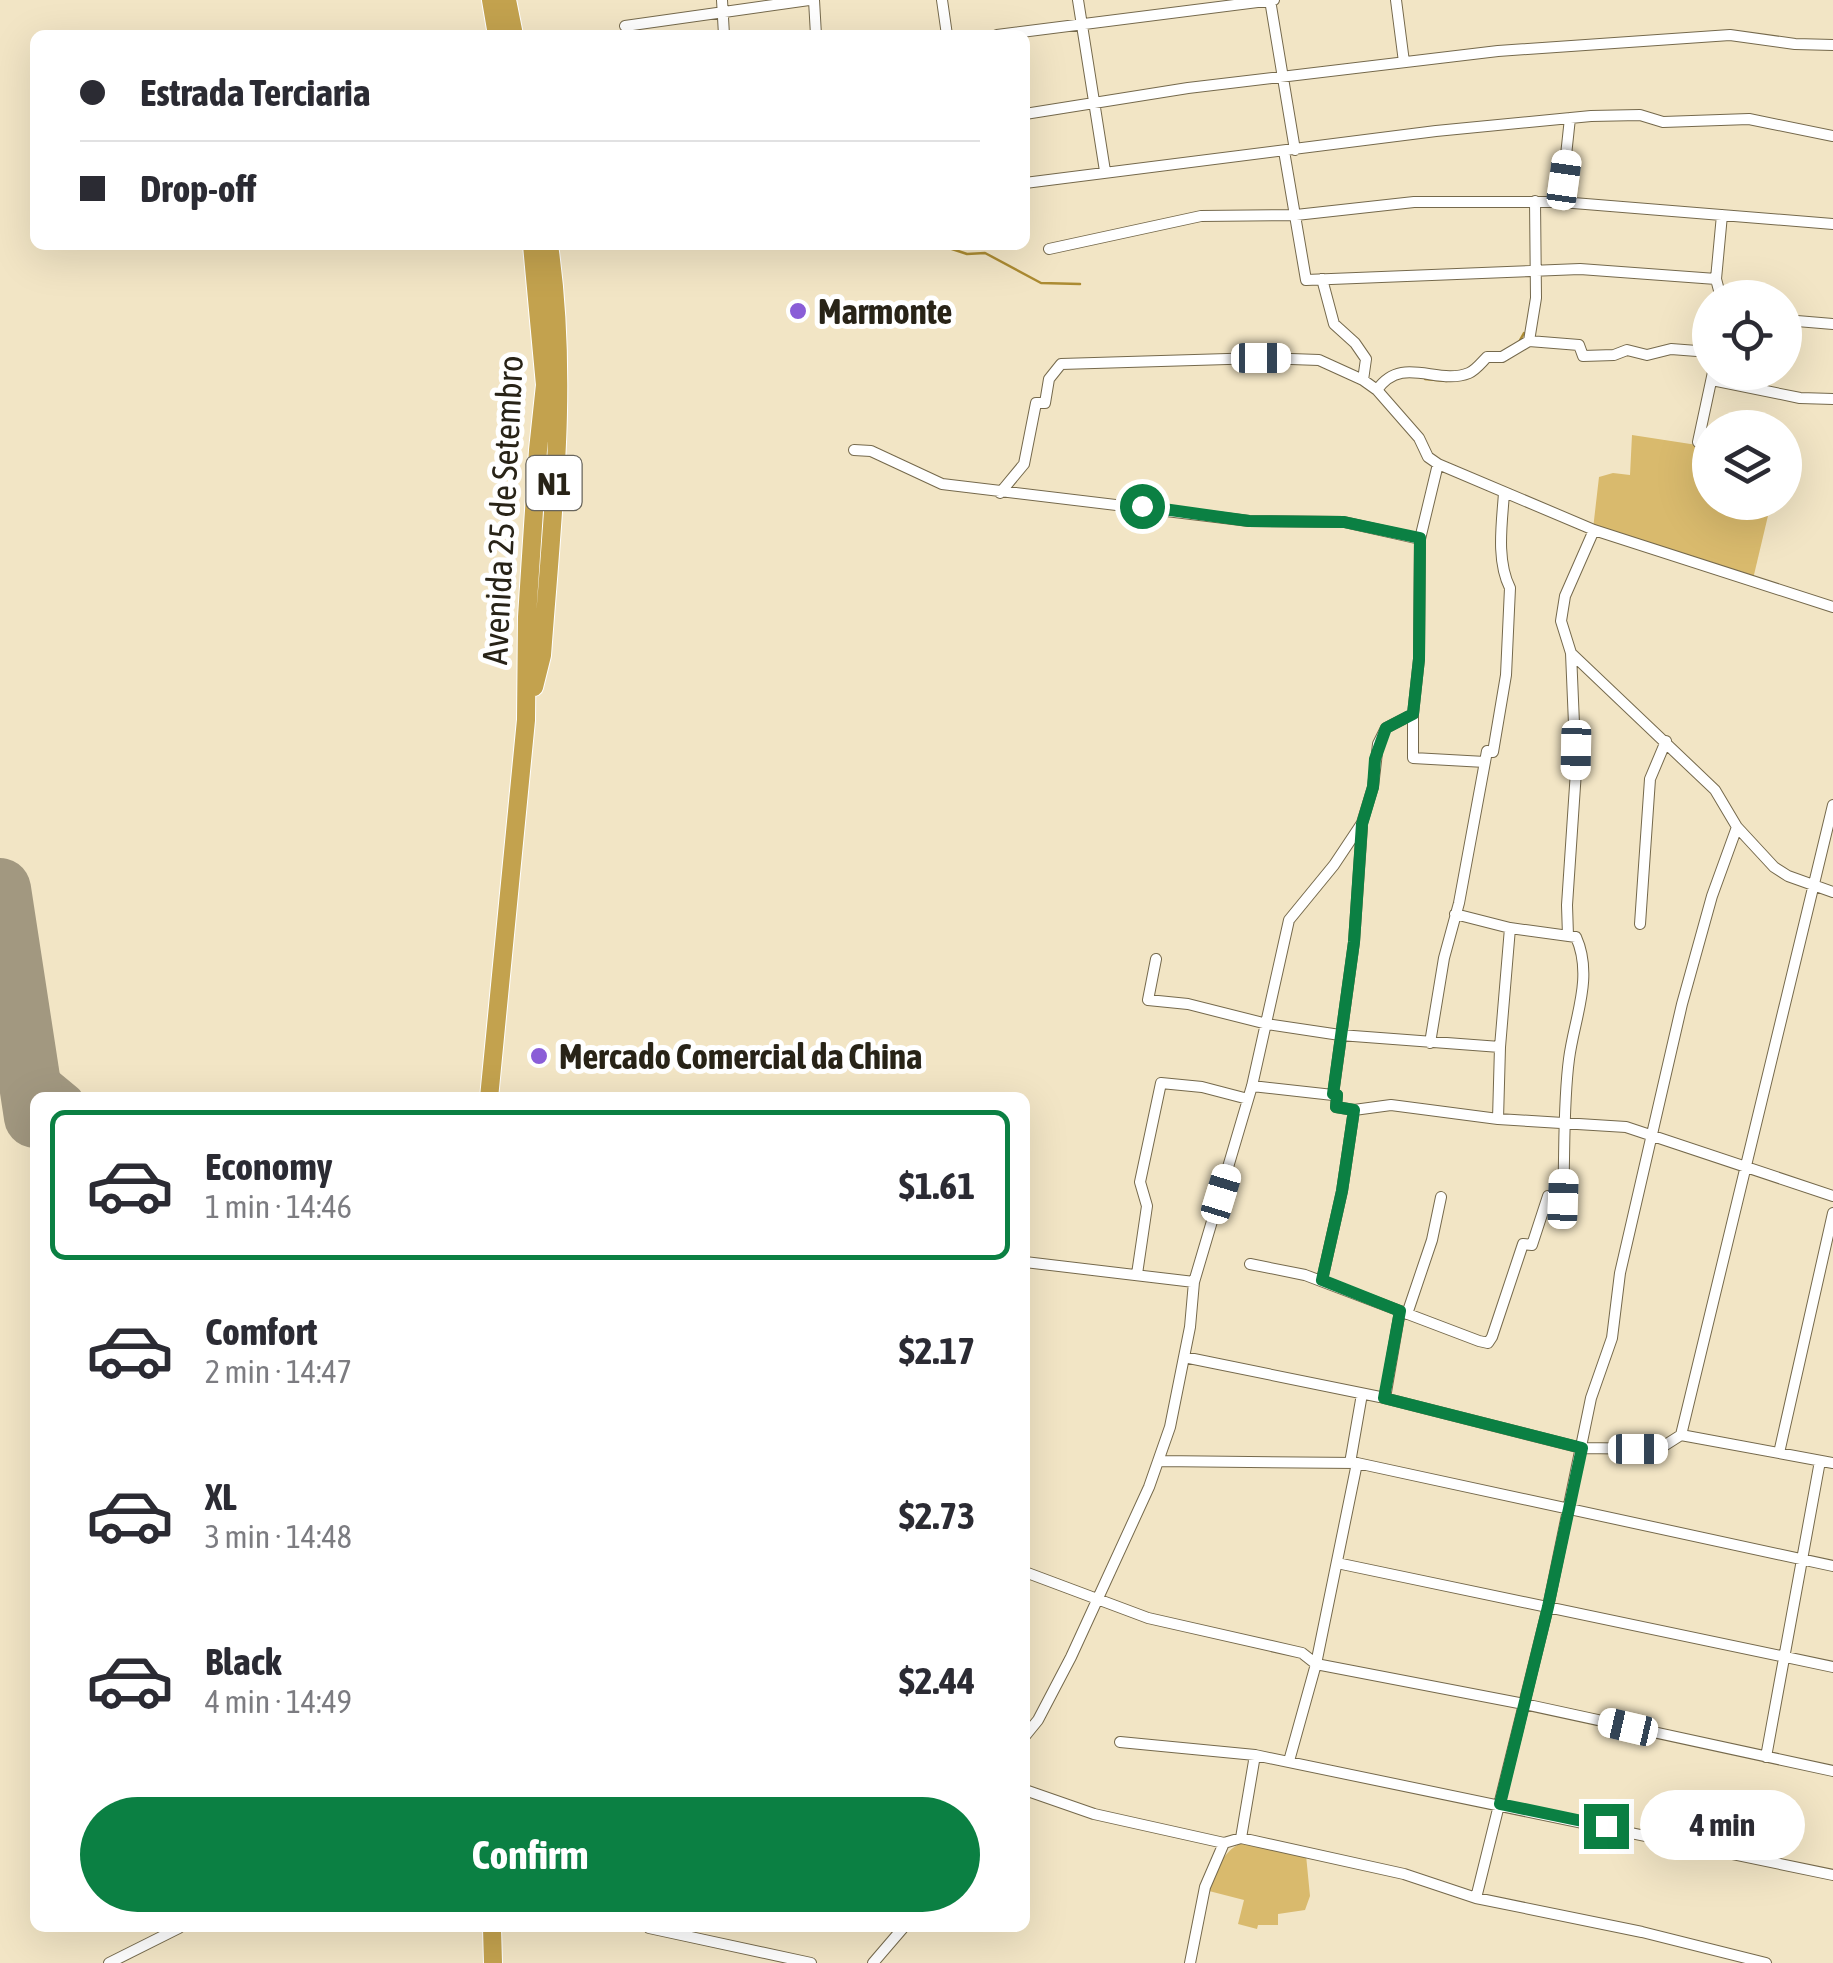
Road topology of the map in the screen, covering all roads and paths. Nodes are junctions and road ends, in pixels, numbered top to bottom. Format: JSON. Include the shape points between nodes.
{"nodes":[{"id":1,"x":491,"y":0,"type":"edge"},
{"id":2,"x":507,"y":0,"type":"edge"},
{"id":3,"x":812,"y":0,"type":"edge"},
{"id":4,"x":942,"y":0,"type":"edge"},
{"id":5,"x":1078,"y":0,"type":"edge"},
{"id":6,"x":1272,"y":0,"type":"edge"},
{"id":7,"x":1396,"y":0,"type":"edge"},
{"id":8,"x":722,"y":6,"type":"edge"},
{"id":9,"x":1082,"y":23,"type":"junction"},
{"id":10,"x":625,"y":26,"type":"dead end"},
{"id":11,"x":496,"y":30,"type":"edge"},
{"id":12,"x":513,"y":30,"type":"edge"},
{"id":13,"x":815,"y":30,"type":"edge"},
{"id":14,"x":946,"y":30,"type":"edge"},
{"id":15,"x":1030,"y":30,"type":"edge"},
{"id":16,"x":1833,"y":45,"type":"edge"},
{"id":17,"x":1404,"y":62,"type":"junction"},
{"id":18,"x":1285,"y":75,"type":"junction"},
{"id":19,"x":1094,"y":102,"type":"junction"},
{"id":20,"x":1030,"y":113,"type":"edge"},
{"id":21,"x":1570,"y":118,"type":"junction"},
{"id":22,"x":1833,"y":136,"type":"edge"},
{"id":23,"x":1290,"y":151,"type":"junction"},
{"id":24,"x":1105,"y":171,"type":"junction"},
{"id":25,"x":1030,"y":181,"type":"edge"},
{"id":26,"x":1535,"y":202,"type":"junction"},
{"id":27,"x":1560,"y":202,"type":"junction"},
{"id":28,"x":1296,"y":215,"type":"junction"},
{"id":29,"x":1722,"y":215,"type":"junction"},
{"id":30,"x":1833,"y":224,"type":"edge"},
{"id":31,"x":1049,"y":249,"type":"dead end"},
{"id":32,"x":532,"y":250,"type":"edge"},
{"id":33,"x":549,"y":250,"type":"edge"},
{"id":34,"x":1536,"y":270,"type":"junction"},
{"id":35,"x":1716,"y":278,"type":"joint"},
{"id":36,"x":1322,"y":279,"type":"junction"},
{"id":37,"x":1802,"y":321,"type":"edge"},
{"id":38,"x":1833,"y":324,"type":"edge"},
{"id":39,"x":1529,"y":341,"type":"junction"},
{"id":40,"x":1692,"y":351,"type":"edge"},
{"id":41,"x":1362,"y":380,"type":"junction"},
{"id":42,"x":1377,"y":390,"type":"junction"},
{"id":43,"x":1768,"y":390,"type":"edge"},
{"id":44,"x":1833,"y":399,"type":"edge"},
{"id":45,"x":854,"y":450,"type":"dead end"},
{"id":46,"x":1438,"y":464,"type":"junction"},
{"id":47,"x":1000,"y":493,"type":"junction"},
{"id":48,"x":1504,"y":493,"type":"junction"},
{"id":49,"x":1594,"y":530,"type":"junction"},
{"id":50,"x":1420,"y":538,"type":"junction"},
{"id":51,"x":1833,"y":607,"type":"edge"},
{"id":52,"x":1571,"y":653,"type":"junction"},
{"id":53,"x":1413,"y":714,"type":"junction"},
{"id":54,"x":526,"y":720,"type":"junction"},
{"id":55,"x":1666,"y":741,"type":"junction"},
{"id":56,"x":1485,"y":762,"type":"junction"},
{"id":57,"x":1833,"y":805,"type":"edge"},
{"id":58,"x":1362,"y":824,"type":"junction"},
{"id":59,"x":1737,"y":827,"type":"junction"},
{"id":60,"x":1812,"y":885,"type":"junction"},
{"id":61,"x":1833,"y":892,"type":"edge"},
{"id":62,"x":1455,"y":914,"type":"junction"},
{"id":63,"x":1640,"y":924,"type":"dead end"},
{"id":64,"x":1510,"y":928,"type":"junction"},
{"id":65,"x":1568,"y":936,"type":"junction"},
{"id":66,"x":1156,"y":959,"type":"dead end"},
{"id":67,"x":1267,"y":1024,"type":"junction"},
{"id":68,"x":1340,"y":1035,"type":"junction"},
{"id":69,"x":1430,"y":1043,"type":"junction"},
{"id":70,"x":1500,"y":1047,"type":"junction"},
{"id":71,"x":1252,"y":1086,"type":"junction"},
{"id":72,"x":490,"y":1092,"type":"edge"},
{"id":73,"x":1333,"y":1094,"type":"junction"},
{"id":74,"x":1248,"y":1099,"type":"junction"},
{"id":75,"x":1354,"y":1110,"type":"junction"},
{"id":76,"x":1498,"y":1119,"type":"junction"},
{"id":77,"x":1567,"y":1123,"type":"junction"},
{"id":78,"x":1654,"y":1136,"type":"junction"},
{"id":79,"x":1748,"y":1167,"type":"junction"},
{"id":80,"x":1833,"y":1196,"type":"edge"},
{"id":81,"x":1441,"y":1197,"type":"dead end"},
{"id":82,"x":1833,"y":1213,"type":"edge"},
{"id":83,"x":1030,"y":1263,"type":"edge"},
{"id":84,"x":1250,"y":1264,"type":"dead end"},
{"id":85,"x":1137,"y":1274,"type":"junction"},
{"id":86,"x":1322,"y":1280,"type":"junction"},
{"id":87,"x":1194,"y":1282,"type":"junction"},
{"id":88,"x":1404,"y":1312,"type":"junction"},
{"id":89,"x":1184,"y":1357,"type":"junction"},
{"id":90,"x":1362,"y":1394,"type":"junction"},
{"id":91,"x":1384,"y":1398,"type":"junction"},
{"id":92,"x":1681,"y":1435,"type":"junction"},
{"id":93,"x":1582,"y":1448,"type":"junction"},
{"id":94,"x":1778,"y":1453,"type":"junction"},
{"id":95,"x":1160,"y":1455,"type":"junction"},
{"id":96,"x":1820,"y":1462,"type":"junction"},
{"id":97,"x":1354,"y":1463,"type":"junction"},
{"id":98,"x":1833,"y":1463,"type":"edge"},
{"id":99,"x":1568,"y":1510,"type":"junction"},
{"id":100,"x":1802,"y":1560,"type":"junction"},
{"id":101,"x":1337,"y":1562,"type":"junction"},
{"id":102,"x":1833,"y":1566,"type":"edge"},
{"id":103,"x":1030,"y":1574,"type":"edge"},
{"id":104,"x":1097,"y":1597,"type":"junction"},
{"id":105,"x":1548,"y":1607,"type":"junction"},
{"id":106,"x":1784,"y":1658,"type":"junction"},
{"id":107,"x":1316,"y":1664,"type":"junction"},
{"id":108,"x":1833,"y":1667,"type":"edge"},
{"id":109,"x":1524,"y":1704,"type":"junction"},
{"id":110,"x":1030,"y":1729,"type":"edge"},
{"id":111,"x":1120,"y":1742,"type":"dead end"},
{"id":112,"x":1255,"y":1754,"type":"junction"},
{"id":113,"x":1766,"y":1757,"type":"junction"},
{"id":114,"x":1289,"y":1761,"type":"junction"},
{"id":115,"x":1833,"y":1771,"type":"edge"},
{"id":116,"x":1030,"y":1792,"type":"edge"},
{"id":117,"x":1500,"y":1804,"type":"junction"},
{"id":118,"x":1242,"y":1838,"type":"junction"},
{"id":119,"x":1224,"y":1842,"type":"junction"},
{"id":120,"x":1833,"y":1875,"type":"edge"},
{"id":121,"x":1476,"y":1898,"type":"junction"},
{"id":122,"x":171,"y":1932,"type":"edge"},
{"id":123,"x":492,"y":1932,"type":"edge"},
{"id":124,"x":668,"y":1932,"type":"edge"},
{"id":125,"x":900,"y":1932,"type":"edge"},
{"id":126,"x":109,"y":1963,"type":"edge"},
{"id":127,"x":492,"y":1963,"type":"edge"},
{"id":128,"x":811,"y":1963,"type":"edge"},
{"id":129,"x":873,"y":1963,"type":"edge"},
{"id":130,"x":1190,"y":1963,"type":"edge"},
{"id":131,"x":1766,"y":1963,"type":"edge"}],
"edges":[{"from":1,"to":11,"type":"highway"},
{"from":2,"to":12,"type":"highway"},
{"from":3,"to":8,"type":"street"},
{"from":3,"to":13,"type":"street"},
{"from":4,"to":14,"type":"street"},
{"from":5,"to":9,"type":"street"},
{"from":6,"to":9,"type":"street"},
{"from":6,"to":18,"type":"street"},
{"from":7,"to":17,"type":"street"},
{"from":8,"to":10,"type":"street"},
{"from":9,"to":15,"type":"street"},
{"from":9,"to":19,"type":"street"},
{"from":16,"to":17,"type":"street","via":[[1730,35]]},
{"from":17,"to":18,"type":"street"},
{"from":18,"to":19,"type":"street"},
{"from":18,"to":23,"type":"street"},
{"from":19,"to":20,"type":"street"},
{"from":19,"to":24,"type":"street"},
{"from":21,"to":22,"type":"street","via":[[1748,119]]},
{"from":21,"to":23,"type":"street"},
{"from":21,"to":27,"type":"street"},
{"from":23,"to":24,"type":"street"},
{"from":23,"to":28,"type":"street"},
{"from":24,"to":25,"type":"street"},
{"from":26,"to":27,"type":"street"},
{"from":26,"to":28,"type":"street","via":[[1414,202]]},
{"from":26,"to":34,"type":"street"},
{"from":27,"to":29,"type":"street"},
{"from":28,"to":31,"type":"street","via":[[1200,216]]},
{"from":28,"to":36,"type":"street","via":[[1306,280]]},
{"from":29,"to":30,"type":"street"},
{"from":29,"to":35,"type":"street"},
{"from":32,"to":54,"type":"highway","name":"Avenida 25 de Setembro","number":"N1","via":[[546,385],[528,598]]},
{"from":33,"to":54,"type":"highway","name":"Avenida 25 de Setembro","number":"N1","via":[[559,404],[542,655]]},
{"from":34,"to":35,"type":"street"},
{"from":34,"to":36,"type":"street"},
{"from":34,"to":39,"type":"street"},
{"from":36,"to":41,"type":"street","via":[[1334,324],[1366,359]]},
{"from":37,"to":38,"type":"street"},
{"from":39,"to":40,"type":"street","via":[[1572,342],[1583,356]]},
{"from":39,"to":42,"type":"street","via":[[1502,357],[1487,357],[1473,372],[1407,372]]},
{"from":41,"to":42,"type":"street"},
{"from":41,"to":47,"type":"street","via":[[1303,358],[1061,364],[1049,379],[1044,403],[1036,403],[1024,464]]},
{"from":42,"to":46,"type":"street"},
{"from":43,"to":44,"type":"street"},
{"from":45,"to":47,"type":"street","via":[[871,451],[942,484]]},
{"from":46,"to":48,"type":"street"},
{"from":46,"to":50,"type":"street"},
{"from":47,"to":50,"type":"street","via":[[1249,521],[1344,522]]},
{"from":48,"to":49,"type":"street"},
{"from":48,"to":56,"type":"street","via":[[1506,675],[1493,752],[1487,751]]},
{"from":49,"to":51,"type":"street"},
{"from":49,"to":52,"type":"street","via":[[1565,596],[1561,621]]},
{"from":50,"to":53,"type":"street"},
{"from":52,"to":55,"type":"street"},
{"from":52,"to":65,"type":"street","via":[[1576,730]]},
{"from":53,"to":56,"type":"street","via":[[1413,758]]},
{"from":53,"to":58,"type":"street","via":[[1386,728],[1378,744]]},
{"from":54,"to":72,"type":"highway","number":"N1"},
{"from":55,"to":59,"type":"street","via":[[1715,790]]},
{"from":55,"to":63,"type":"street","via":[[1650,779]]},
{"from":56,"to":62,"type":"street"},
{"from":57,"to":60,"type":"street"},
{"from":58,"to":67,"type":"street","via":[[1289,920]]},
{"from":58,"to":68,"type":"street"},
{"from":59,"to":60,"type":"street","via":[[1774,867]]},
{"from":59,"to":78,"type":"street","via":[[1682,1004]]},
{"from":60,"to":61,"type":"street"},
{"from":60,"to":79,"type":"street"},
{"from":62,"to":64,"type":"street"},
{"from":62,"to":69,"type":"street"},
{"from":64,"to":65,"type":"street"},
{"from":64,"to":70,"type":"street"},
{"from":65,"to":77,"type":"street","via":[[1584,955]]},
{"from":66,"to":67,"type":"street","via":[[1148,1000]]},
{"from":67,"to":68,"type":"street"},
{"from":67,"to":71,"type":"street"},
{"from":68,"to":69,"type":"street"},
{"from":68,"to":73,"type":"street"},
{"from":69,"to":70,"type":"street"},
{"from":70,"to":76,"type":"street"},
{"from":71,"to":73,"type":"street"},
{"from":71,"to":74,"type":"street"},
{"from":73,"to":75,"type":"street","via":[[1336,1107]]},
{"from":74,"to":85,"type":"street","via":[[1161,1082],[1140,1182],[1147,1206]]},
{"from":74,"to":87,"type":"street"},
{"from":75,"to":76,"type":"street","via":[[1390,1105]]},
{"from":75,"to":86,"type":"street"},
{"from":76,"to":77,"type":"street"},
{"from":77,"to":78,"type":"street"},
{"from":77,"to":88,"type":"street","via":[[1563,1199],[1548,1196],[1532,1245],[1522,1244],[1488,1343]]},
{"from":78,"to":79,"type":"street"},
{"from":78,"to":93,"type":"street"},
{"from":79,"to":80,"type":"street"},
{"from":79,"to":92,"type":"street"},
{"from":81,"to":88,"type":"street"},
{"from":82,"to":94,"type":"street"},
{"from":83,"to":85,"type":"street"},
{"from":84,"to":86,"type":"street"},
{"from":85,"to":87,"type":"street"},
{"from":86,"to":88,"type":"street"},
{"from":87,"to":89,"type":"street"},
{"from":88,"to":91,"type":"street"},
{"from":89,"to":90,"type":"street"},
{"from":89,"to":95,"type":"street"},
{"from":90,"to":91,"type":"street"},
{"from":90,"to":97,"type":"street"},
{"from":91,"to":93,"type":"street"},
{"from":92,"to":93,"type":"street","via":[[1658,1449]]},
{"from":92,"to":94,"type":"street"},
{"from":93,"to":99,"type":"street"},
{"from":94,"to":96,"type":"street"},
{"from":95,"to":97,"type":"street"},
{"from":95,"to":104,"type":"street"},
{"from":96,"to":98,"type":"street"},
{"from":96,"to":100,"type":"street"},
{"from":97,"to":99,"type":"street"},
{"from":97,"to":101,"type":"street"},
{"from":99,"to":100,"type":"street"},
{"from":99,"to":105,"type":"street"},
{"from":100,"to":102,"type":"street"},
{"from":100,"to":106,"type":"street"},
{"from":101,"to":105,"type":"street"},
{"from":101,"to":107,"type":"street"},
{"from":103,"to":104,"type":"street"},
{"from":104,"to":107,"type":"street","via":[[1148,1618],[1302,1653]]},
{"from":104,"to":110,"type":"street"},
{"from":105,"to":106,"type":"street"},
{"from":105,"to":109,"type":"street"},
{"from":106,"to":108,"type":"street"},
{"from":106,"to":113,"type":"street"},
{"from":107,"to":109,"type":"street"},
{"from":107,"to":114,"type":"street"},
{"from":109,"to":113,"type":"street"},
{"from":109,"to":117,"type":"street"},
{"from":111,"to":112,"type":"street"},
{"from":112,"to":114,"type":"street"},
{"from":112,"to":118,"type":"street"},
{"from":113,"to":115,"type":"street"},
{"from":114,"to":117,"type":"street"},
{"from":116,"to":119,"type":"street","via":[[1094,1814]]},
{"from":117,"to":120,"type":"street"},
{"from":117,"to":121,"type":"street"},
{"from":118,"to":119,"type":"street"},
{"from":118,"to":121,"type":"street","via":[[1404,1874]]},
{"from":119,"to":130,"type":"street","via":[[1205,1887]]},
{"from":121,"to":131,"type":"street"},
{"from":122,"to":126,"type":"street"},
{"from":123,"to":127,"type":"highway"},
{"from":124,"to":128,"type":"street"},
{"from":125,"to":129,"type":"street"}]}
